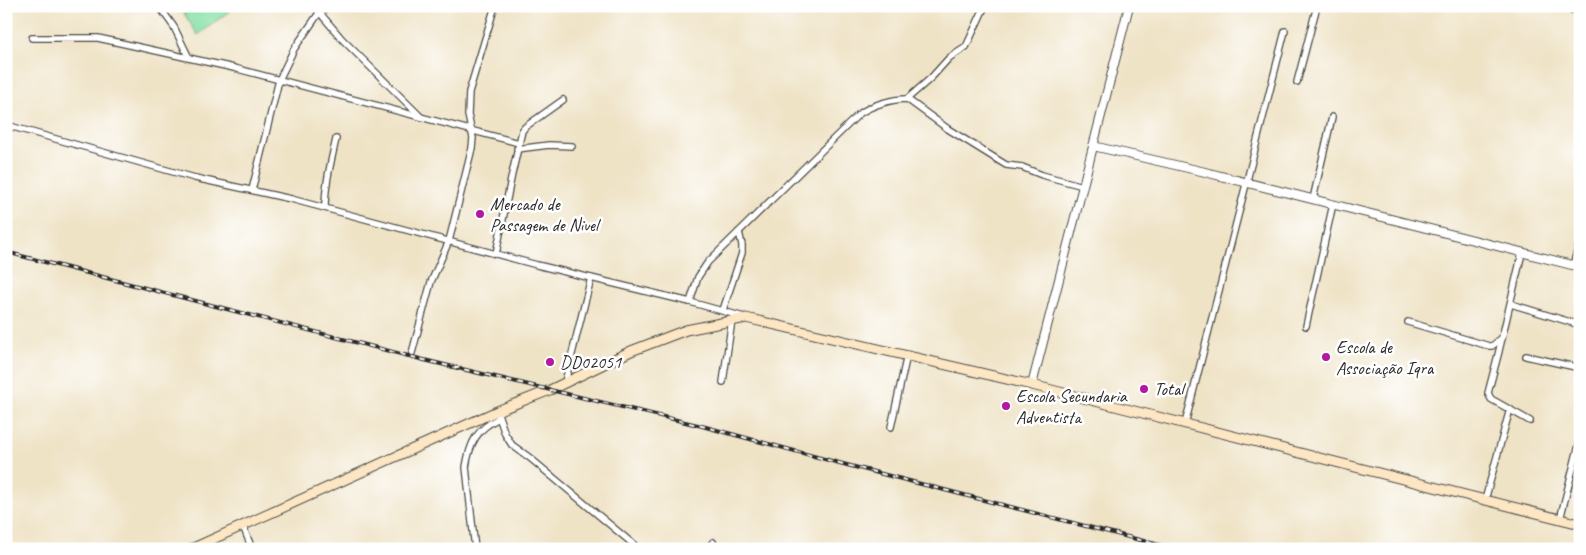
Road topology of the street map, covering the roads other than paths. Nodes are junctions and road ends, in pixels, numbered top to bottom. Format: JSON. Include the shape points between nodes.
{"nodes":[{"id":1,"x":160,"y":6,"type":"edge"},
{"id":2,"x":314,"y":6,"type":"edge"},
{"id":3,"x":329,"y":6,"type":"edge"},
{"id":4,"x":495,"y":6,"type":"edge"},
{"id":5,"x":985,"y":6,"type":"edge"},
{"id":6,"x":1129,"y":6,"type":"edge"},
{"id":7,"x":1317,"y":6,"type":"edge"},
{"id":8,"x":1558,"y":6,"type":"edge"},
{"id":9,"x":1580,"y":12,"type":"edge"},
{"id":10,"x":319,"y":13,"type":"junction"},
{"id":11,"x":1286,"y":31,"type":"dead end"},
{"id":12,"x":32,"y":38,"type":"dead end"},
{"id":13,"x":189,"y":58,"type":"junction"},
{"id":14,"x":279,"y":80,"type":"junction"},
{"id":15,"x":1297,"y":82,"type":"dead end"},
{"id":16,"x":907,"y":99,"type":"junction"},
{"id":17,"x":562,"y":100,"type":"dead end"},
{"id":18,"x":422,"y":117,"type":"junction"},
{"id":19,"x":1332,"y":117,"type":"dead end"},
{"id":20,"x":6,"y":125,"type":"edge"},
{"id":21,"x":471,"y":130,"type":"junction"},
{"id":22,"x":336,"y":139,"type":"dead end"},
{"id":23,"x":518,"y":146,"type":"junction"},
{"id":24,"x":572,"y":146,"type":"dead end"},
{"id":25,"x":1093,"y":146,"type":"junction"},
{"id":26,"x":1246,"y":183,"type":"junction"},
{"id":27,"x":1083,"y":186,"type":"junction"},
{"id":28,"x":252,"y":190,"type":"junction"},
{"id":29,"x":1313,"y":200,"type":"junction"},
{"id":30,"x":1333,"y":204,"type":"junction"},
{"id":31,"x":325,"y":208,"type":"junction"},
{"id":32,"x":739,"y":232,"type":"junction"},
{"id":33,"x":1580,"y":240,"type":"edge"},
{"id":34,"x":449,"y":241,"type":"junction"},
{"id":35,"x":1522,"y":253,"type":"junction"},
{"id":36,"x":496,"y":254,"type":"junction"},
{"id":37,"x":1576,"y":266,"type":"edge"},
{"id":38,"x":591,"y":278,"type":"junction"},
{"id":39,"x":690,"y":302,"type":"junction"},
{"id":40,"x":1511,"y":304,"type":"junction"},
{"id":41,"x":723,"y":310,"type":"junction"},
{"id":42,"x":746,"y":318,"type":"junction"},
{"id":43,"x":732,"y":320,"type":"junction"},
{"id":44,"x":1408,"y":322,"type":"dead end"},
{"id":45,"x":1580,"y":325,"type":"edge"},
{"id":46,"x":1306,"y":326,"type":"dead end"},
{"id":47,"x":1502,"y":338,"type":"junction"},
{"id":48,"x":412,"y":353,"type":"dead end"},
{"id":49,"x":908,"y":355,"type":"junction"},
{"id":50,"x":1526,"y":356,"type":"dead end"},
{"id":51,"x":1580,"y":368,"type":"edge"},
{"id":52,"x":565,"y":382,"type":"junction"},
{"id":53,"x":723,"y":382,"type":"dead end"},
{"id":54,"x":1032,"y":385,"type":"junction"},
{"id":55,"x":1510,"y":409,"type":"junction"},
{"id":56,"x":498,"y":415,"type":"junction"},
{"id":57,"x":1530,"y":421,"type":"dead end"},
{"id":58,"x":1185,"y":424,"type":"junction"},
{"id":59,"x":891,"y":427,"type":"dead end"},
{"id":60,"x":1580,"y":441,"type":"edge"},
{"id":61,"x":1486,"y":500,"type":"junction"},
{"id":62,"x":1560,"y":519,"type":"junction"},
{"id":63,"x":1580,"y":524,"type":"edge"},
{"id":64,"x":243,"y":526,"type":"junction"},
{"id":65,"x":713,"y":542,"type":"dead end"},
{"id":66,"x":192,"y":549,"type":"edge"},
{"id":67,"x":252,"y":549,"type":"edge"},
{"id":68,"x":475,"y":549,"type":"edge"},
{"id":69,"x":639,"y":549,"type":"edge"},
{"id":70,"x":707,"y":549,"type":"edge"}],
"edges":[{"from":1,"to":13,"type":"street"},
{"from":2,"to":10,"type":"street"},
{"from":3,"to":10,"type":"street"},
{"from":4,"to":21,"type":"street","via":[[469,92]]},
{"from":5,"to":16,"type":"street","via":[[966,47],[949,58]]},
{"from":6,"to":25,"type":"street"},
{"from":7,"to":15,"type":"street"},
{"from":8,"to":9,"type":"street"},
{"from":10,"to":14,"type":"street","via":[[294,49]]},
{"from":10,"to":18,"type":"street","via":[[356,54]]},
{"from":11,"to":26,"type":"street"},
{"from":12,"to":13,"type":"street","via":[[98,38]]},
{"from":13,"to":14,"type":"street"},
{"from":14,"to":18,"type":"street"},
{"from":14,"to":28,"type":"street"},
{"from":16,"to":27,"type":"street","via":[[1006,165]]},
{"from":16,"to":32,"type":"street","via":[[887,102],[859,114]]},
{"from":17,"to":23,"type":"street","via":[[525,126]]},
{"from":18,"to":21,"type":"street"},
{"from":19,"to":29,"type":"street"},
{"from":20,"to":28,"type":"street","via":[[194,178]]},
{"from":21,"to":23,"type":"street"},
{"from":21,"to":34,"type":"street","via":[[472,148]]},
{"from":22,"to":31,"type":"street","via":[[327,178]]},
{"from":23,"to":24,"type":"street"},
{"from":23,"to":36,"type":"street"},
{"from":25,"to":26,"type":"street"},
{"from":25,"to":27,"type":"street"},
{"from":26,"to":29,"type":"street"},
{"from":26,"to":58,"type":"street"},
{"from":27,"to":54,"type":"street"},
{"from":28,"to":31,"type":"street"},
{"from":29,"to":30,"type":"street"},
{"from":30,"to":35,"type":"street"},
{"from":30,"to":46,"type":"street"},
{"from":31,"to":34,"type":"street"},
{"from":32,"to":39,"type":"street","via":[[708,262],[698,278]]},
{"from":32,"to":41,"type":"street","via":[[742,253]]},
{"from":33,"to":37,"type":"street"},
{"from":34,"to":36,"type":"street"},
{"from":34,"to":48,"type":"street","via":[[431,282]]},
{"from":35,"to":37,"type":"street"},
{"from":35,"to":40,"type":"street"},
{"from":36,"to":38,"type":"street"},
{"from":38,"to":39,"type":"street"},
{"from":38,"to":52,"type":"street"},
{"from":39,"to":41,"type":"street"},
{"from":40,"to":45,"type":"street"},
{"from":40,"to":47,"type":"street"},
{"from":41,"to":42,"type":"street"},
{"from":42,"to":43,"type":"main road"},
{"from":42,"to":49,"type":"main road"},
{"from":43,"to":52,"type":"main road","via":[[665,337]]},
{"from":43,"to":53,"type":"street"},
{"from":44,"to":47,"type":"street","via":[[1489,346]]},
{"from":47,"to":55,"type":"street","via":[[1488,393],[1491,399]]},
{"from":49,"to":54,"type":"main road"},
{"from":49,"to":59,"type":"street"},
{"from":50,"to":51,"type":"street"},
{"from":52,"to":56,"type":"main road"},
{"from":54,"to":58,"type":"main road"},
{"from":55,"to":57,"type":"street"},
{"from":55,"to":61,"type":"street"},
{"from":56,"to":64,"type":"main road"},
{"from":56,"to":68,"type":"street","via":[[478,434],[467,459]]},
{"from":56,"to":69,"type":"street","via":[[512,446]]},
{"from":58,"to":61,"type":"main road"},
{"from":60,"to":62,"type":"street"},
{"from":61,"to":62,"type":"main road"},
{"from":62,"to":63,"type":"main road"},
{"from":64,"to":66,"type":"main road"},
{"from":64,"to":67,"type":"street"},
{"from":65,"to":70,"type":"street"}]}
